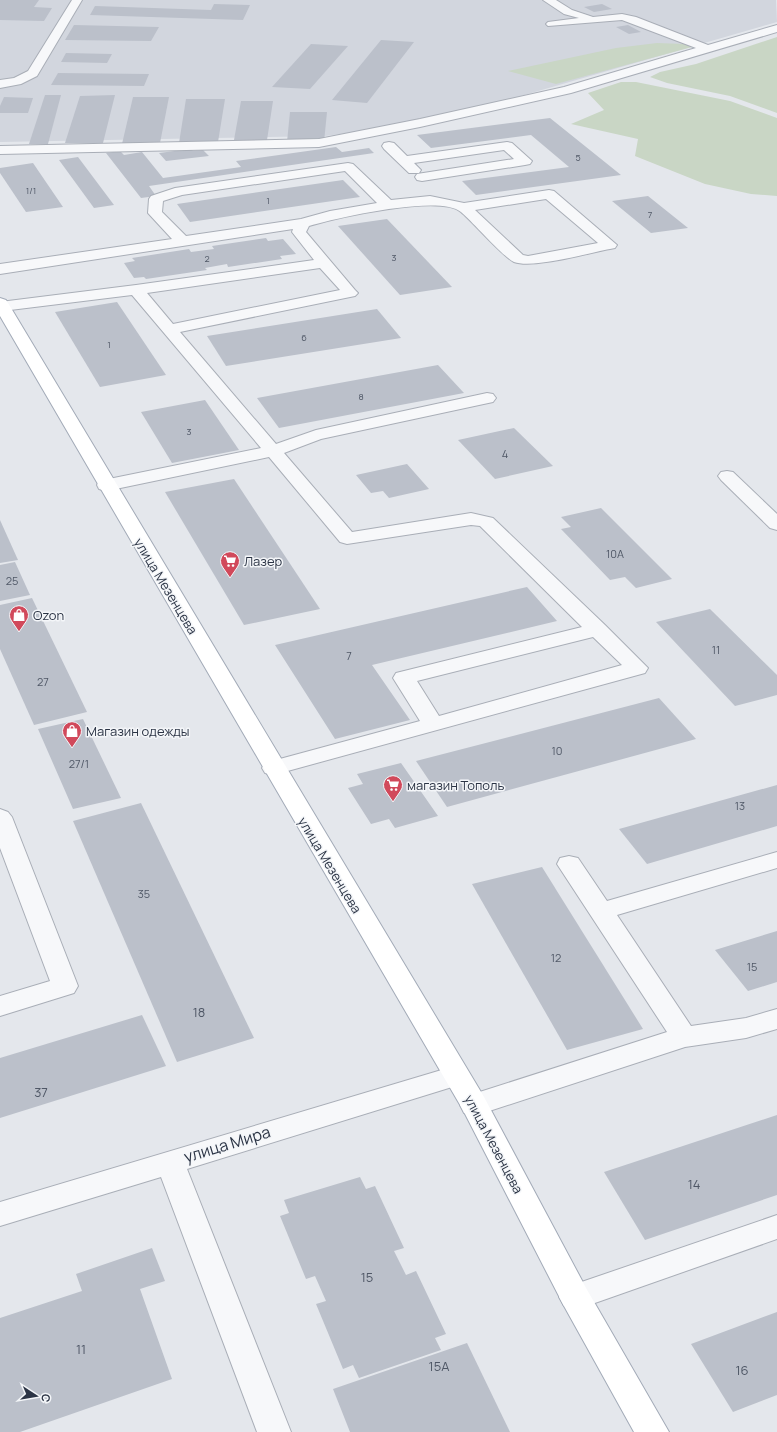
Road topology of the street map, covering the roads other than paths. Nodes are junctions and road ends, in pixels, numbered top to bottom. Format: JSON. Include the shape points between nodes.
{"nodes":[{"id":1,"x":77,"y":0,"type":"edge"},
{"id":2,"x":548,"y":0,"type":"edge"},
{"id":3,"x":594,"y":19,"type":"junction"},
{"id":4,"x":552,"y":24,"type":"dead end"},
{"id":5,"x":777,"y":28,"type":"edge"},
{"id":6,"x":709,"y":49,"type":"junction"},
{"id":7,"x":0,"y":84,"type":"edge"},
{"id":8,"x":389,"y":146,"type":"dead end"},
{"id":9,"x":0,"y":150,"type":"edge"},
{"id":10,"x":404,"y":160,"type":"junction"},
{"id":11,"x":422,"y":177,"type":"junction"},
{"id":12,"x":430,"y":200,"type":"junction"},
{"id":13,"x":388,"y":204,"type":"junction"},
{"id":14,"x":464,"y":207,"type":"junction"},
{"id":15,"x":303,"y":223,"type":"junction"},
{"id":16,"x":182,"y":241,"type":"junction"},
{"id":17,"x":324,"y":263,"type":"junction"},
{"id":18,"x":0,"y":269,"type":"edge"},
{"id":19,"x":136,"y":290,"type":"junction"},
{"id":20,"x":2,"y":310,"type":"edge"},
{"id":21,"x":171,"y":329,"type":"junction"},
{"id":22,"x":487,"y":398,"type":"dead end"},
{"id":23,"x":274,"y":451,"type":"junction"},
{"id":24,"x":727,"y":476,"type":"dead end"},
{"id":25,"x":106,"y":485,"type":"junction"},
{"id":26,"x":777,"y":524,"type":"edge"},
{"id":27,"x":598,"y":629,"type":"junction"},
{"id":28,"x":433,"y":724,"type":"junction"},
{"id":29,"x":273,"y":768,"type":"junction"},
{"id":30,"x":0,"y":816,"type":"edge"},
{"id":31,"x":777,"y":860,"type":"edge"},
{"id":32,"x":569,"y":864,"type":"dead end"},
{"id":33,"x":601,"y":911,"type":"junction"},
{"id":34,"x":0,"y":1006,"type":"edge"},
{"id":35,"x":777,"y":1019,"type":"edge"},
{"id":36,"x":684,"y":1037,"type":"junction"},
{"id":37,"x":455,"y":1076,"type":"junction"},
{"id":38,"x":474,"y":1105,"type":"junction"},
{"id":39,"x":170,"y":1162,"type":"junction"},
{"id":40,"x":0,"y":1214,"type":"edge"},
{"id":41,"x":777,"y":1227,"type":"edge"},
{"id":42,"x":575,"y":1297,"type":"junction"},
{"id":43,"x":274,"y":1432,"type":"edge"},
{"id":44,"x":652,"y":1432,"type":"edge"}],
"edges":[{"from":1,"to":7,"type":"street","via":[[33,73],[17,81]]},
{"from":2,"to":3,"type":"street","via":[[568,12]]},
{"from":3,"to":4,"type":"street"},
{"from":3,"to":6,"type":"street","via":[[632,19]]},
{"from":5,"to":6,"type":"street"},
{"from":6,"to":9,"type":"street","via":[[568,90],[319,144]]},
{"from":8,"to":10,"type":"street"},
{"from":10,"to":11,"type":"street"},
{"from":10,"to":11,"type":"street","via":[[507,146],[525,161]]},
{"from":11,"to":12,"type":"street"},
{"from":12,"to":13,"type":"street"},
{"from":12,"to":14,"type":"street"},
{"from":13,"to":15,"type":"street"},
{"from":13,"to":16,"type":"street","via":[[348,167],[180,191],[156,199],[155,213]]},
{"from":14,"to":14,"type":"street","via":[[518,258],[528,260],[610,245],[549,194]]},
{"from":15,"to":16,"type":"street"},
{"from":15,"to":17,"type":"street","via":[[299,232]]},
{"from":16,"to":18,"type":"street"},
{"from":17,"to":19,"type":"street"},
{"from":17,"to":21,"type":"street","via":[[350,293]]},
{"from":19,"to":20,"type":"street"},
{"from":19,"to":21,"type":"street"},
{"from":20,"to":25,"type":"main road","name":"улица Мезенцева"},
{"from":21,"to":23,"type":"street"},
{"from":22,"to":23,"type":"street","via":[[316,435]]},
{"from":23,"to":25,"type":"street"},
{"from":23,"to":27,"type":"street","via":[[347,538],[471,519],[486,522]]},
{"from":24,"to":26,"type":"street"},
{"from":25,"to":29,"type":"main road","name":"улица Мезенцева"},
{"from":27,"to":28,"type":"street","via":[[404,678]]},
{"from":27,"to":28,"type":"street","via":[[637,668]]},
{"from":28,"to":29,"type":"street"},
{"from":29,"to":37,"type":"main road","name":"улица Мезенцева"},
{"from":30,"to":34,"type":"street","via":[[65,986]]},
{"from":31,"to":33,"type":"street"},
{"from":32,"to":33,"type":"street"},
{"from":33,"to":36,"type":"street"},
{"from":35,"to":36,"type":"street","via":[[746,1028]]},
{"from":36,"to":38,"type":"street"},
{"from":37,"to":38,"type":"main road","name":"улица Мезенцева"},
{"from":37,"to":39,"type":"street","name":"улица Мира"},
{"from":38,"to":42,"type":"main road","name":"улица Мезенцева"},
{"from":39,"to":40,"type":"street","name":"улица Мира"},
{"from":39,"to":43,"type":"street"},
{"from":41,"to":42,"type":"street"},
{"from":42,"to":44,"type":"main road","name":"улица Мезенцева"}]}
